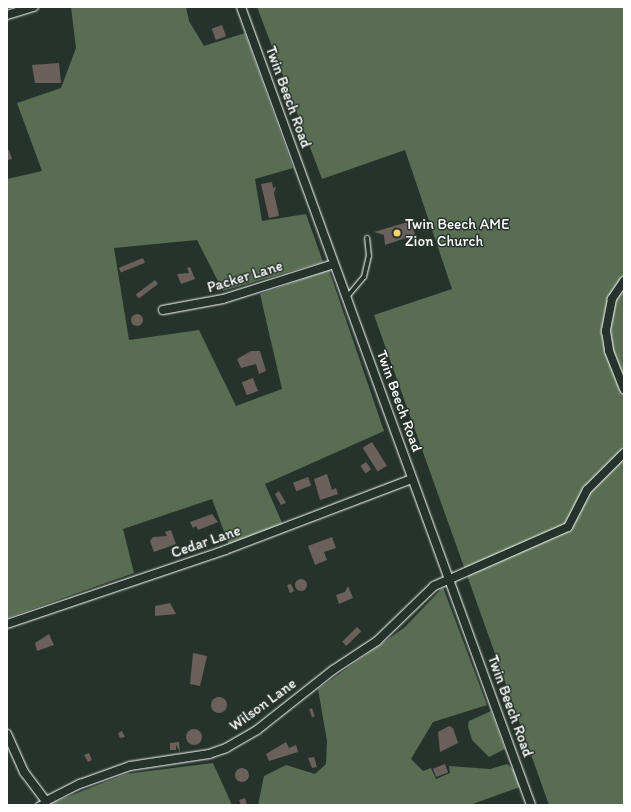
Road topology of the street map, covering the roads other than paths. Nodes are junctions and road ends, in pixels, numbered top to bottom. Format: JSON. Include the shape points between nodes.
{"nodes":[{"id":1,"x":34,"y":7,"type":"edge"},
{"id":2,"x":241,"y":7,"type":"edge"},
{"id":3,"x":7,"y":15,"type":"edge"},
{"id":4,"x":367,"y":238,"type":"dead end"},
{"id":5,"x":334,"y":264,"type":"junction"},
{"id":6,"x":624,"y":280,"type":"edge"},
{"id":7,"x":346,"y":298,"type":"junction"},
{"id":8,"x":163,"y":310,"type":"dead end"},
{"id":9,"x":624,"y":389,"type":"edge"},
{"id":10,"x":624,"y":453,"type":"edge"},
{"id":11,"x":412,"y":480,"type":"junction"},
{"id":12,"x":449,"y":578,"type":"junction"},
{"id":13,"x":7,"y":624,"type":"edge"},
{"id":14,"x":7,"y":734,"type":"edge"},
{"id":15,"x":46,"y":801,"type":"junction"},
{"id":16,"x":38,"y":805,"type":"edge"},
{"id":17,"x":531,"y":805,"type":"edge"}],
"edges":[{"from":1,"to":3,"type":"street"},
{"from":2,"to":5,"type":"street","name":"Twin Beech Road"},
{"from":4,"to":7,"type":"lane","via":[[369,256],[364,277]]},
{"from":5,"to":7,"type":"street","name":"Twin Beech Road"},
{"from":5,"to":8,"type":"street","name":"Packer Lane","via":[[216,301]]},
{"from":6,"to":9,"type":"street","via":[[612,299],[606,331],[609,351]]},
{"from":7,"to":11,"type":"street","name":"Twin Beech Road"},
{"from":10,"to":12,"type":"street","name":"Wilson Lane","via":[[587,490],[568,527]]},
{"from":11,"to":12,"type":"street","name":"Twin Beech Road"},
{"from":11,"to":13,"type":"street","name":"Cedar Lane","via":[[225,550]]},
{"from":12,"to":15,"type":"street","name":"Wilson Lane","via":[[434,586],[377,641],[242,740],[210,754],[113,772]]},
{"from":12,"to":17,"type":"street","name":"Twin Beech Road"},
{"from":14,"to":15,"type":"street","via":[[24,772]]},
{"from":15,"to":16,"type":"lane"}]}
